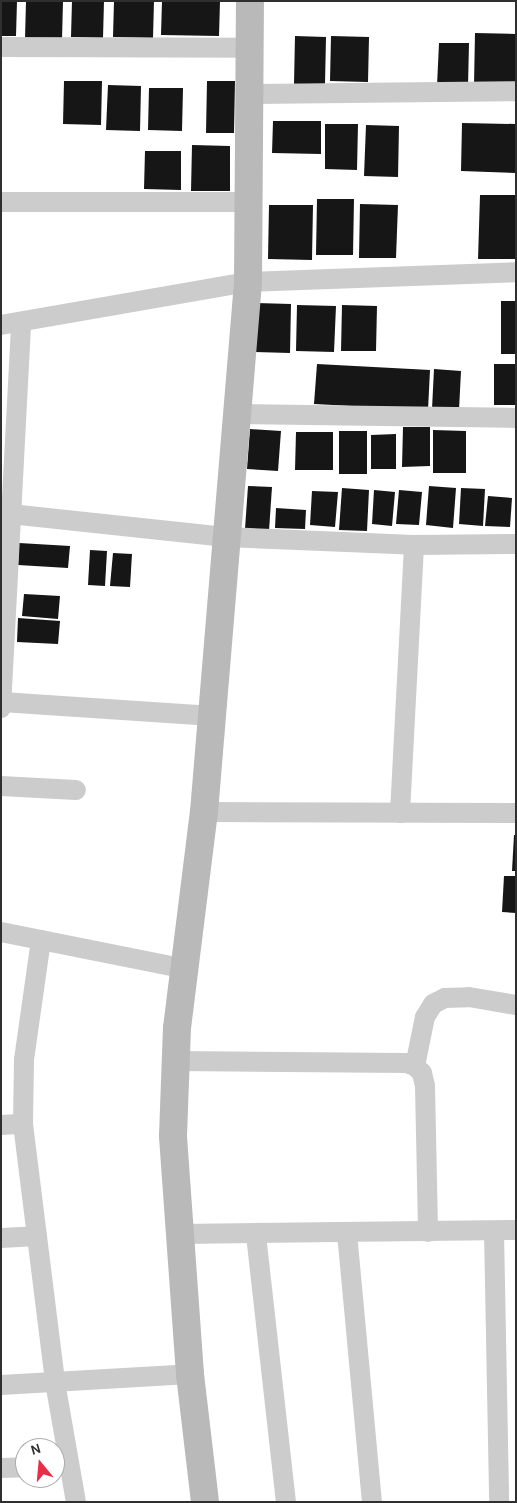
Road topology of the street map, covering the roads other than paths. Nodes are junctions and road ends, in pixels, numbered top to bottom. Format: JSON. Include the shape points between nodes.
{"nodes":[{"id":1,"x":250,"y":1,"type":"edge"},
{"id":2,"x":1,"y":47,"type":"edge"},
{"id":3,"x":250,"y":48,"type":"junction"},
{"id":4,"x":516,"y":91,"type":"edge"},
{"id":5,"x":250,"y":94,"type":"junction"},
{"id":6,"x":1,"y":202,"type":"edge"},
{"id":7,"x":249,"y":202,"type":"junction"},
{"id":8,"x":516,"y":272,"type":"edge"},
{"id":9,"x":248,"y":282,"type":"junction"},
{"id":10,"x":21,"y":322,"type":"junction"},
{"id":11,"x":1,"y":325,"type":"edge"},
{"id":12,"x":235,"y":414,"type":"junction"},
{"id":13,"x":516,"y":418,"type":"edge"},
{"id":14,"x":6,"y":513,"type":"edge"},
{"id":15,"x":226,"y":537,"type":"junction"},
{"id":16,"x":414,"y":544,"type":"junction"},
{"id":17,"x":516,"y":544,"type":"edge"},
{"id":18,"x":2,"y":705,"type":"edge"},
{"id":19,"x":212,"y":716,"type":"junction"},
{"id":20,"x":1,"y":786,"type":"edge"},
{"id":21,"x":76,"y":790,"type":"dead end"},
{"id":22,"x":204,"y":812,"type":"junction"},
{"id":23,"x":400,"y":813,"type":"junction"},
{"id":24,"x":516,"y":813,"type":"edge"},
{"id":25,"x":1,"y":932,"type":"edge"},
{"id":26,"x":41,"y":940,"type":"junction"},
{"id":27,"x":187,"y":968,"type":"junction"},
{"id":28,"x":516,"y":1005,"type":"edge"},
{"id":29,"x":176,"y":1061,"type":"junction"},
{"id":30,"x":414,"y":1066,"type":"junction"},
{"id":31,"x":22,"y":1124,"type":"junction"},
{"id":32,"x":1,"y":1125,"type":"edge"},
{"id":33,"x":516,"y":1230,"type":"edge"},
{"id":34,"x":428,"y":1232,"type":"junction"},
{"id":35,"x":494,"y":1232,"type":"junction"},
{"id":36,"x":347,"y":1233,"type":"junction"},
{"id":37,"x":180,"y":1234,"type":"junction"},
{"id":38,"x":256,"y":1235,"type":"junction"},
{"id":39,"x":36,"y":1236,"type":"junction"},
{"id":40,"x":1,"y":1238,"type":"edge"},
{"id":41,"x":190,"y":1374,"type":"junction"},
{"id":42,"x":55,"y":1382,"type":"junction"},
{"id":43,"x":1,"y":1385,"type":"edge"},
{"id":44,"x":60,"y":1438,"type":"edge"},
{"id":45,"x":15,"y":1467,"type":"edge"},
{"id":46,"x":1,"y":1468,"type":"edge"},
{"id":47,"x":65,"y":1471,"type":"edge"},
{"id":48,"x":76,"y":1502,"type":"edge"},
{"id":49,"x":205,"y":1502,"type":"edge"},
{"id":50,"x":286,"y":1502,"type":"edge"},
{"id":51,"x":372,"y":1502,"type":"edge"},
{"id":52,"x":499,"y":1502,"type":"edge"}],
"edges":[{"from":1,"to":3,"type":"street"},
{"from":2,"to":3,"type":"street"},
{"from":3,"to":5,"type":"street"},
{"from":4,"to":5,"type":"street"},
{"from":5,"to":7,"type":"street"},
{"from":6,"to":7,"type":"street"},
{"from":7,"to":9,"type":"street"},
{"from":8,"to":9,"type":"street"},
{"from":9,"to":10,"type":"street"},
{"from":9,"to":12,"type":"street"},
{"from":10,"to":11,"type":"street"},
{"from":10,"to":14,"type":"street"},
{"from":12,"to":13,"type":"street"},
{"from":12,"to":15,"type":"street"},
{"from":14,"to":15,"type":"street"},
{"from":14,"to":18,"type":"street"},
{"from":15,"to":16,"type":"street"},
{"from":15,"to":19,"type":"street"},
{"from":16,"to":17,"type":"street"},
{"from":16,"to":23,"type":"street"},
{"from":18,"to":19,"type":"street"},
{"from":19,"to":22,"type":"street"},
{"from":20,"to":21,"type":"street"},
{"from":22,"to":23,"type":"street"},
{"from":22,"to":27,"type":"street"},
{"from":23,"to":24,"type":"street"},
{"from":25,"to":26,"type":"street"},
{"from":26,"to":27,"type":"street"},
{"from":26,"to":31,"type":"street","via":[[24,1060]]},
{"from":27,"to":29,"type":"street","via":[[176,1028]]},
{"from":28,"to":30,"type":"street","via":[[469,997],[445,998],[433,1004],[425,1017]]},
{"from":29,"to":30,"type":"street","via":[[406,1063]]},
{"from":29,"to":37,"type":"street","via":[[173,1136]]},
{"from":30,"to":34,"type":"street","via":[[422,1073],[425,1086]]},
{"from":31,"to":32,"type":"street"},
{"from":31,"to":39,"type":"street"},
{"from":33,"to":35,"type":"street"},
{"from":34,"to":35,"type":"street"},
{"from":34,"to":36,"type":"street"},
{"from":35,"to":52,"type":"street"},
{"from":36,"to":38,"type":"street"},
{"from":36,"to":51,"type":"street"},
{"from":37,"to":38,"type":"street"},
{"from":37,"to":41,"type":"street"},
{"from":38,"to":50,"type":"street"},
{"from":39,"to":40,"type":"street"},
{"from":39,"to":42,"type":"street"},
{"from":41,"to":42,"type":"street"},
{"from":41,"to":49,"type":"street"},
{"from":42,"to":43,"type":"street"},
{"from":42,"to":44,"type":"street"},
{"from":45,"to":46,"type":"street"},
{"from":47,"to":48,"type":"street"}]}
